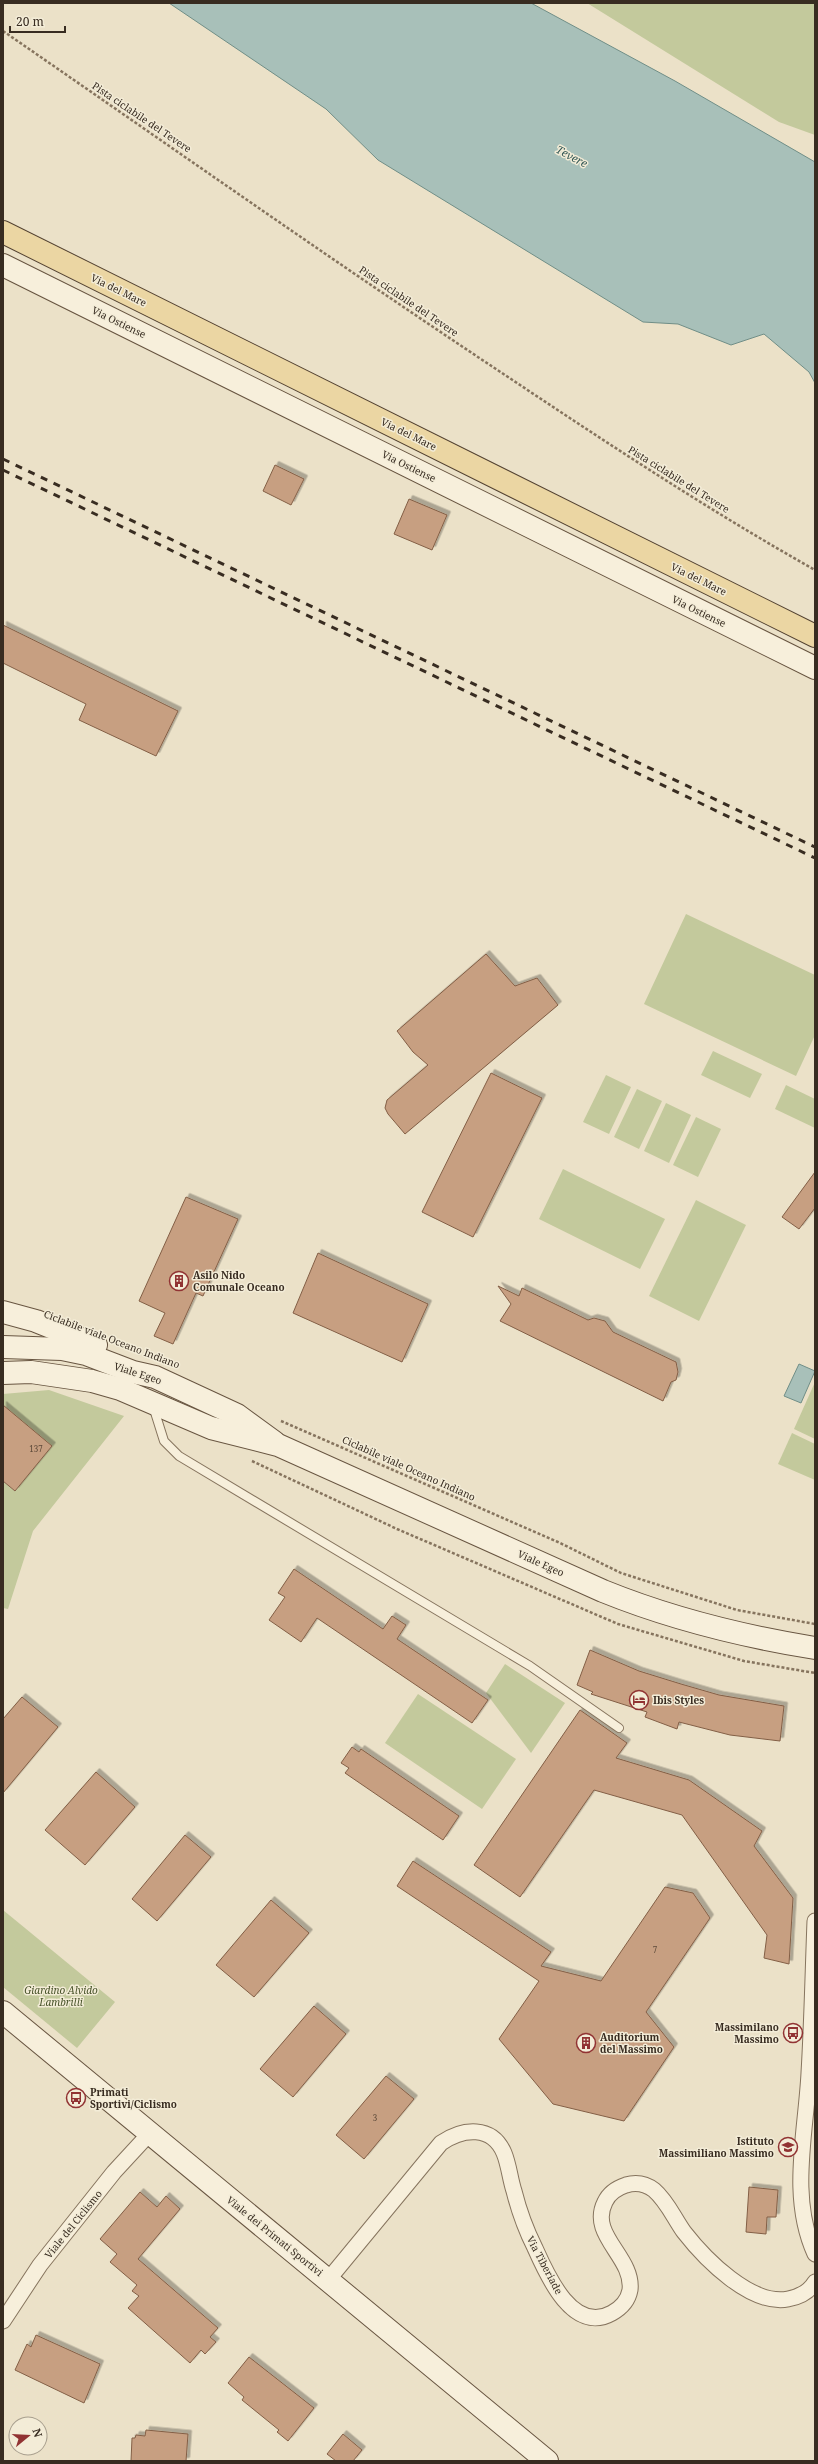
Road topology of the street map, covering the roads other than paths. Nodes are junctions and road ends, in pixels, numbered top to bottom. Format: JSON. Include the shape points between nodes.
{"nodes":[{"id":1,"x":3,"y":232,"type":"edge"},
{"id":2,"x":3,"y":265,"type":"edge"},
{"id":3,"x":815,"y":636,"type":"edge"},
{"id":4,"x":815,"y":668,"type":"edge"},
{"id":5,"x":3,"y":1312,"type":"edge"},
{"id":6,"x":4,"y":1345,"type":"edge"},
{"id":7,"x":3,"y":1374,"type":"edge"},
{"id":8,"x":72,"y":1377,"type":"junction"},
{"id":9,"x":155,"y":1377,"type":"junction"},
{"id":10,"x":152,"y":1403,"type":"junction"},
{"id":11,"x":278,"y":1445,"type":"junction"},
{"id":12,"x":815,"y":1648,"type":"edge"},
{"id":13,"x":619,"y":1728,"type":"dead end"},
{"id":14,"x":815,"y":1921,"type":"edge"},
{"id":15,"x":3,"y":2012,"type":"edge"},
{"id":16,"x":811,"y":2106,"type":"edge"},
{"id":17,"x":150,"y":2132,"type":"junction"},
{"id":18,"x":810,"y":2134,"type":"edge"},
{"id":19,"x":808,"y":2163,"type":"edge"},
{"id":20,"x":815,"y":2254,"type":"edge"},
{"id":21,"x":328,"y":2280,"type":"junction"},
{"id":22,"x":815,"y":2282,"type":"edge"},
{"id":23,"x":3,"y":2321,"type":"edge"},
{"id":24,"x":548,"y":2461,"type":"edge"}],
"edges":[{"from":1,"to":3,"type":"main road","name":"Via del Mare"},
{"from":2,"to":4,"type":"main road","name":"Via Ostiense"},
{"from":5,"to":9,"type":"main road","via":[[36,1321],[114,1353]]},
{"from":6,"to":8,"type":"main road","name":"Viale Egeo"},
{"from":6,"to":9,"type":"main road","name":"Viale Egeo","via":[[70,1350]]},
{"from":7,"to":8,"type":"main road","name":"Viale Egeo","via":[[31,1372]]},
{"from":8,"to":10,"type":"main road","name":"Viale Egeo","via":[[105,1384]]},
{"from":9,"to":11,"type":"main road","name":"Viale Egeo","via":[[237,1416]]},
{"from":10,"to":11,"type":"main road","name":"Viale Egeo","via":[[211,1428]]},
{"from":10,"to":13,"type":"lane","via":[[157,1426],[164,1441],[179,1456],[530,1666]]},
{"from":11,"to":12,"type":"main road","name":"Viale Egeo","via":[[653,1611],[734,1634]]},
{"from":14,"to":16,"type":"street"},
{"from":15,"to":17,"type":"main road","name":"Viale dei Primati Sportivi"},
{"from":16,"to":18,"type":"street"},
{"from":17,"to":21,"type":"main road","name":"Viale dei Primati Sportivi"},
{"from":17,"to":23,"type":"street","name":"Viale del Ciclismo","via":[[114,2172],[40,2265]]},
{"from":18,"to":19,"type":"street"},
{"from":19,"to":20,"type":"street","via":[[800,2199],[802,2220]]},
{"from":21,"to":22,"type":"street","name":"Via Tiberiade","via":[[436,2147],[451,2136],[476,2131],[489,2135],[500,2146],[522,2216],[537,2253],[563,2298],[581,2314],[592,2318],[608,2316],[623,2305],[629,2296],[628,2272],[604,2231],[601,2221],[609,2195],[619,2187],[629,2184],[640,2184],[654,2190],[698,2248],[731,2278],[754,2294],[775,2300],[790,2299],[805,2293]]},
{"from":21,"to":24,"type":"main road","name":"Viale dei Primati Sportivi"}]}
